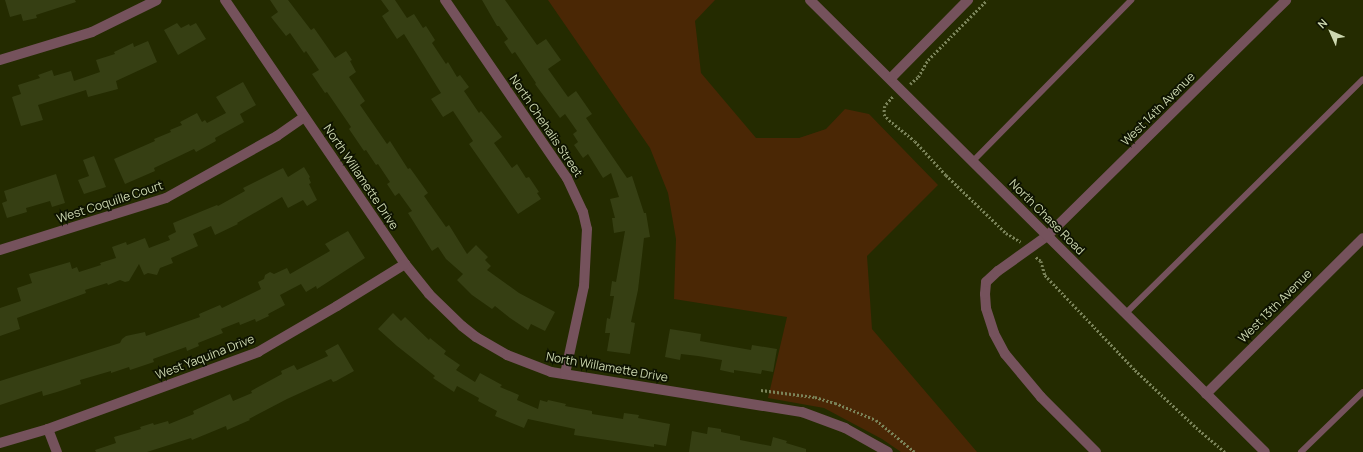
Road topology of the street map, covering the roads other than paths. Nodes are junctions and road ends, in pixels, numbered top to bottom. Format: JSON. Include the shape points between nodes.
{"nodes":[{"id":1,"x":157,"y":0,"type":"edge"},
{"id":2,"x":225,"y":0,"type":"edge"},
{"id":3,"x":445,"y":0,"type":"edge"},
{"id":4,"x":810,"y":0,"type":"edge"},
{"id":5,"x":968,"y":0,"type":"edge"},
{"id":6,"x":1131,"y":0,"type":"edge"},
{"id":7,"x":1286,"y":0,"type":"edge"},
{"id":8,"x":0,"y":60,"type":"edge"},
{"id":9,"x":891,"y":78,"type":"junction"},
{"id":10,"x":1363,"y":79,"type":"edge"},
{"id":11,"x":304,"y":117,"type":"junction"},
{"id":12,"x":973,"y":161,"type":"junction"},
{"id":13,"x":1047,"y":236,"type":"junction"},
{"id":14,"x":1363,"y":238,"type":"edge"},
{"id":15,"x":0,"y":250,"type":"edge"},
{"id":16,"x":405,"y":264,"type":"junction"},
{"id":17,"x":1125,"y":314,"type":"junction"},
{"id":18,"x":565,"y":374,"type":"junction"},
{"id":19,"x":1363,"y":392,"type":"edge"},
{"id":20,"x":1206,"y":394,"type":"junction"},
{"id":21,"x":48,"y":429,"type":"junction"},
{"id":22,"x":0,"y":443,"type":"edge"},
{"id":23,"x":57,"y":452,"type":"edge"},
{"id":24,"x":888,"y":452,"type":"edge"},
{"id":25,"x":1096,"y":452,"type":"edge"},
{"id":26,"x":1265,"y":452,"type":"edge"},
{"id":27,"x":1301,"y":452,"type":"edge"}],
"edges":[{"from":1,"to":8,"type":"street","via":[[92,32]]},
{"from":2,"to":11,"type":"street","name":"North Willamette Drive"},
{"from":3,"to":18,"type":"street","name":"North Chehalis Street","via":[[567,178],[583,212],[587,229],[584,286]]},
{"from":4,"to":9,"type":"street","name":"North Chase Road"},
{"from":5,"to":9,"type":"street"},
{"from":6,"to":12,"type":"lane"},
{"from":7,"to":13,"type":"street","name":"West 14th Avenue"},
{"from":9,"to":12,"type":"street","name":"North Chase Road"},
{"from":10,"to":17,"type":"lane"},
{"from":11,"to":15,"type":"street","name":"West Coquille Court","via":[[277,136],[166,198]]},
{"from":11,"to":16,"type":"street","name":"North Willamette Drive"},
{"from":12,"to":13,"type":"street","name":"North Chase Road"},
{"from":13,"to":17,"type":"street","name":"North Chase Road"},
{"from":13,"to":25,"type":"street","name":"West 14th Avenue","via":[[986,282],[986,308],[994,333],[1016,368],[1041,398]]},
{"from":14,"to":20,"type":"street","name":"West 13th Avenue"},
{"from":16,"to":18,"type":"street","name":"North Willamette Drive","via":[[429,294],[462,326],[490,347],[522,362]]},
{"from":16,"to":21,"type":"street","name":"West Yaquina Drive","via":[[258,352]]},
{"from":17,"to":20,"type":"street","name":"North Chase Road"},
{"from":18,"to":24,"type":"street","name":"North Willamette Drive","via":[[802,412],[845,428]]},
{"from":19,"to":27,"type":"lane"},
{"from":20,"to":26,"type":"street","name":"North Chase Road"},
{"from":21,"to":22,"type":"street","name":"West Yaquina Drive"},
{"from":21,"to":23,"type":"street"}]}
